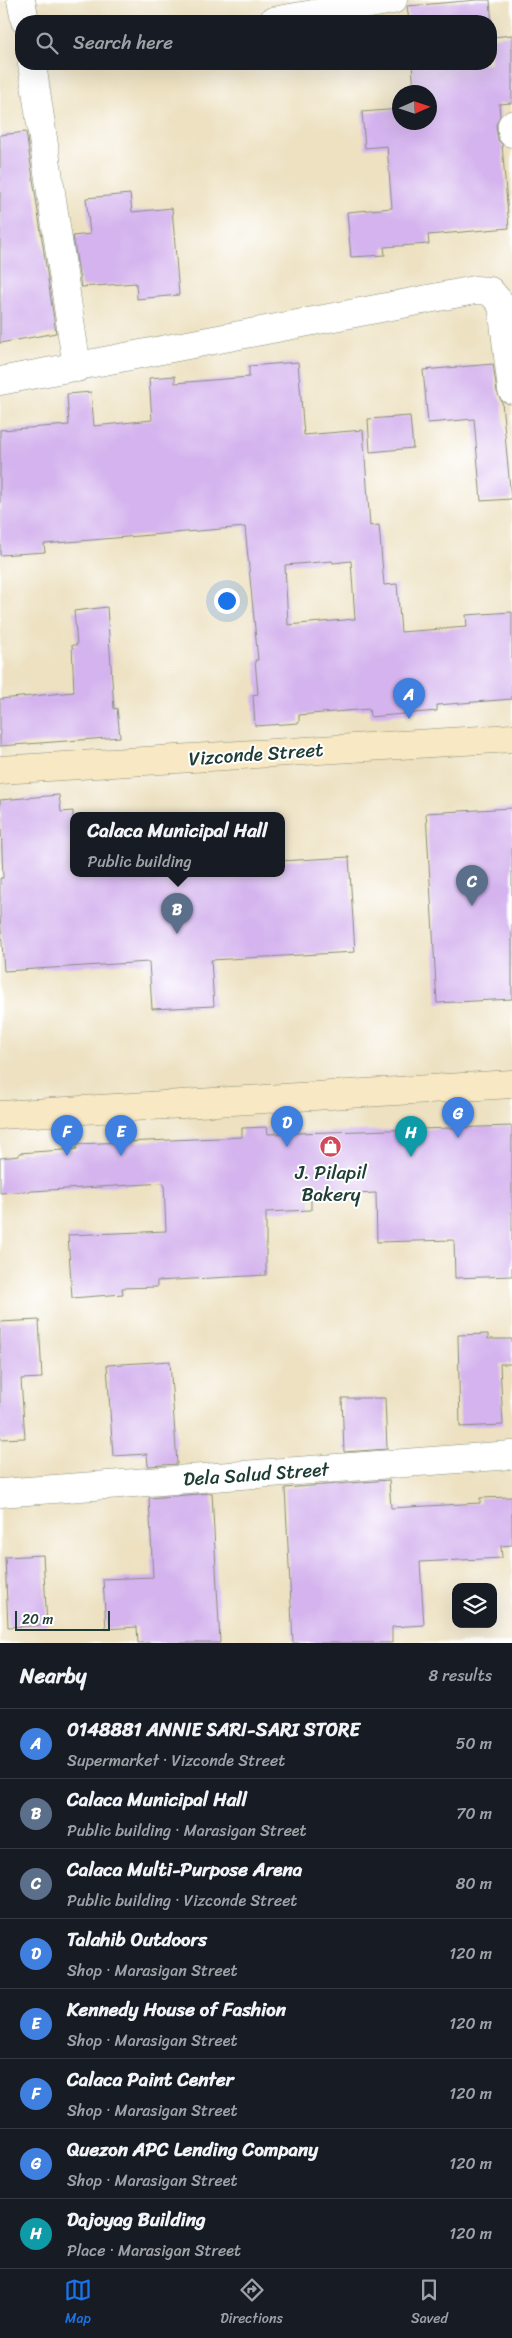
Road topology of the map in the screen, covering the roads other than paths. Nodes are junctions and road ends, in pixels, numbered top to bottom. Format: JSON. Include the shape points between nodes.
{"nodes":[{"id":1,"x":21,"y":0,"type":"edge"},
{"id":2,"x":393,"y":0,"type":"edge"},
{"id":3,"x":24,"y":15,"type":"edge"},
{"id":4,"x":308,"y":15,"type":"edge"},
{"id":5,"x":34,"y":70,"type":"edge"},
{"id":6,"x":77,"y":368,"type":"junction"},
{"id":7,"x":0,"y":381,"type":"edge"},
{"id":8,"x":512,"y":390,"type":"edge"},
{"id":9,"x":512,"y":738,"type":"edge"},
{"id":10,"x":0,"y":770,"type":"edge"},
{"id":11,"x":512,"y":1084,"type":"edge"},
{"id":12,"x":0,"y":1115,"type":"edge"},
{"id":13,"x":512,"y":1455,"type":"edge"},
{"id":14,"x":0,"y":1492,"type":"edge"}],
"edges":[{"from":1,"to":3,"type":"street"},
{"from":2,"to":4,"type":"street"},
{"from":5,"to":6,"type":"street"},
{"from":6,"to":7,"type":"street"},
{"from":6,"to":8,"type":"street","via":[[475,290],[490,291],[502,305]]},
{"from":9,"to":10,"type":"main road","name":"Vizconde Street"},
{"from":11,"to":12,"type":"main road"},
{"from":13,"to":14,"type":"street","name":"Dela Salud Street"}]}
